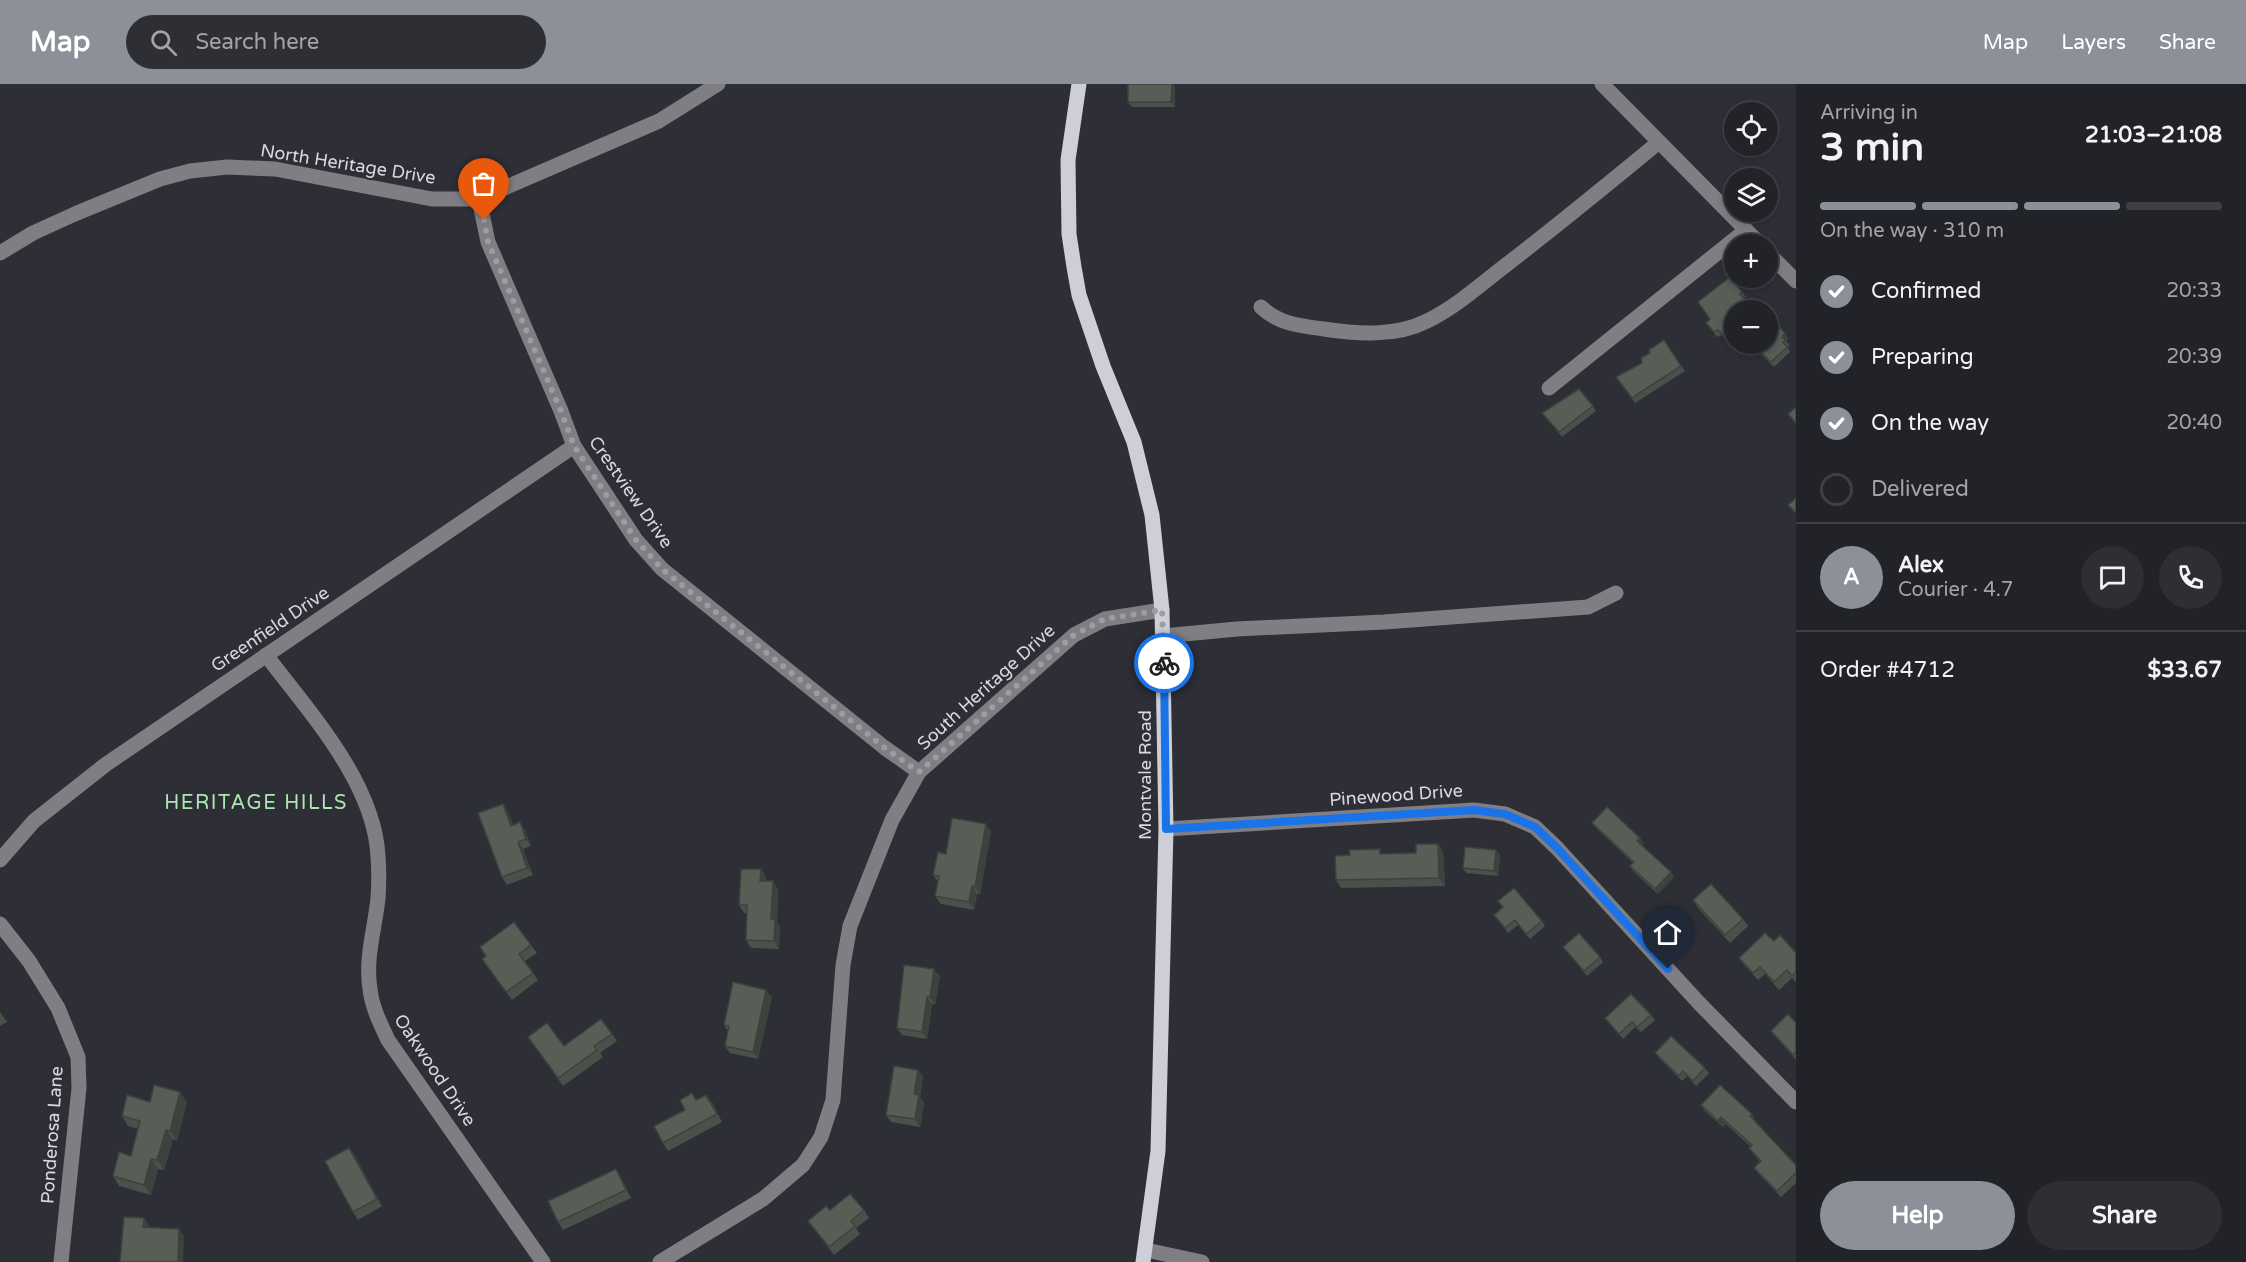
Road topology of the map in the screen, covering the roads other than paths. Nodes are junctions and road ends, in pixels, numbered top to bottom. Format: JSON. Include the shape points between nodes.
{"nodes":[{"id":1,"x":718,"y":84,"type":"edge"},
{"id":2,"x":1079,"y":84,"type":"edge"},
{"id":3,"x":1602,"y":84,"type":"edge"},
{"id":4,"x":1659,"y":142,"type":"junction"},
{"id":5,"x":479,"y":199,"type":"junction"},
{"id":6,"x":1746,"y":231,"type":"junction"},
{"id":7,"x":1749,"y":234,"type":"edge"},
{"id":8,"x":0,"y":254,"type":"edge"},
{"id":9,"x":1778,"y":263,"type":"edge"},
{"id":10,"x":1796,"y":281,"type":"edge"},
{"id":11,"x":1261,"y":307,"type":"dead end"},
{"id":12,"x":1549,"y":388,"type":"dead end"},
{"id":13,"x":574,"y":446,"type":"junction"},
{"id":14,"x":1616,"y":593,"type":"dead end"},
{"id":15,"x":1162,"y":610,"type":"junction"},
{"id":16,"x":1163,"y":636,"type":"junction"},
{"id":17,"x":266,"y":655,"type":"junction"},
{"id":18,"x":919,"y":772,"type":"junction"},
{"id":19,"x":1166,"y":829,"type":"junction"},
{"id":20,"x":0,"y":860,"type":"edge"},
{"id":21,"x":0,"y":924,"type":"edge"},
{"id":22,"x":1796,"y":1102,"type":"edge"},
{"id":23,"x":1144,"y":1256,"type":"edge"},
{"id":24,"x":61,"y":1262,"type":"edge"},
{"id":25,"x":543,"y":1262,"type":"edge"},
{"id":26,"x":660,"y":1262,"type":"edge"},
{"id":27,"x":1202,"y":1262,"type":"edge"}],
"edges":[{"from":1,"to":5,"type":"street","name":"North Heritage Drive","via":[[659,121]]},
{"from":2,"to":15,"type":"main road","name":"Montvale Road","via":[[1068,160],[1069,234],[1074,267],[1079,295],[1103,366],[1134,442],[1152,515]]},
{"from":3,"to":4,"type":"street"},
{"from":4,"to":6,"type":"street"},
{"from":4,"to":11,"type":"street","via":[[1533,244],[1426,322],[1391,332],[1350,333],[1294,326],[1272,318]]},
{"from":5,"to":8,"type":"street","name":"North Heritage Drive","via":[[432,200],[275,169],[227,167],[190,171],[77,213],[33,233]]},
{"from":5,"to":13,"type":"street","name":"Crestview Drive","via":[[488,242]]},
{"from":6,"to":7,"type":"street"},
{"from":6,"to":12,"type":"street"},
{"from":9,"to":10,"type":"street"},
{"from":13,"to":17,"type":"street","name":"Greenfield Drive"},
{"from":13,"to":18,"type":"street","name":"Crestview Drive","via":[[636,540],[662,569]]},
{"from":14,"to":16,"type":"street","via":[[1588,607]]},
{"from":15,"to":16,"type":"main road","name":"Montvale Road"},
{"from":15,"to":18,"type":"street","name":"South Heritage Drive","via":[[1105,619],[1074,635]]},
{"from":16,"to":19,"type":"main road","name":"Montvale Road"},
{"from":17,"to":20,"type":"street","name":"Greenfield Drive","via":[[105,765],[34,821]]},
{"from":17,"to":25,"type":"street","name":"Oakwood Drive","via":[[332,743],[358,787],[374,825],[378,898],[368,968],[376,1014],[388,1040]]},
{"from":18,"to":26,"type":"street","name":"South Heritage Drive","via":[[892,820],[850,926],[843,965],[833,1100],[821,1137],[803,1165],[763,1199]]},
{"from":19,"to":22,"type":"street","name":"Pinewood Drive","via":[[1474,810],[1505,814],[1535,827]]},
{"from":19,"to":23,"type":"main road","name":"Montvale Road","via":[[1158,1151]]},
{"from":21,"to":24,"type":"street","name":"Ponderosa Lane","via":[[58,1008],[78,1057],[79,1088]]},
{"from":23,"to":27,"type":"street"}]}
